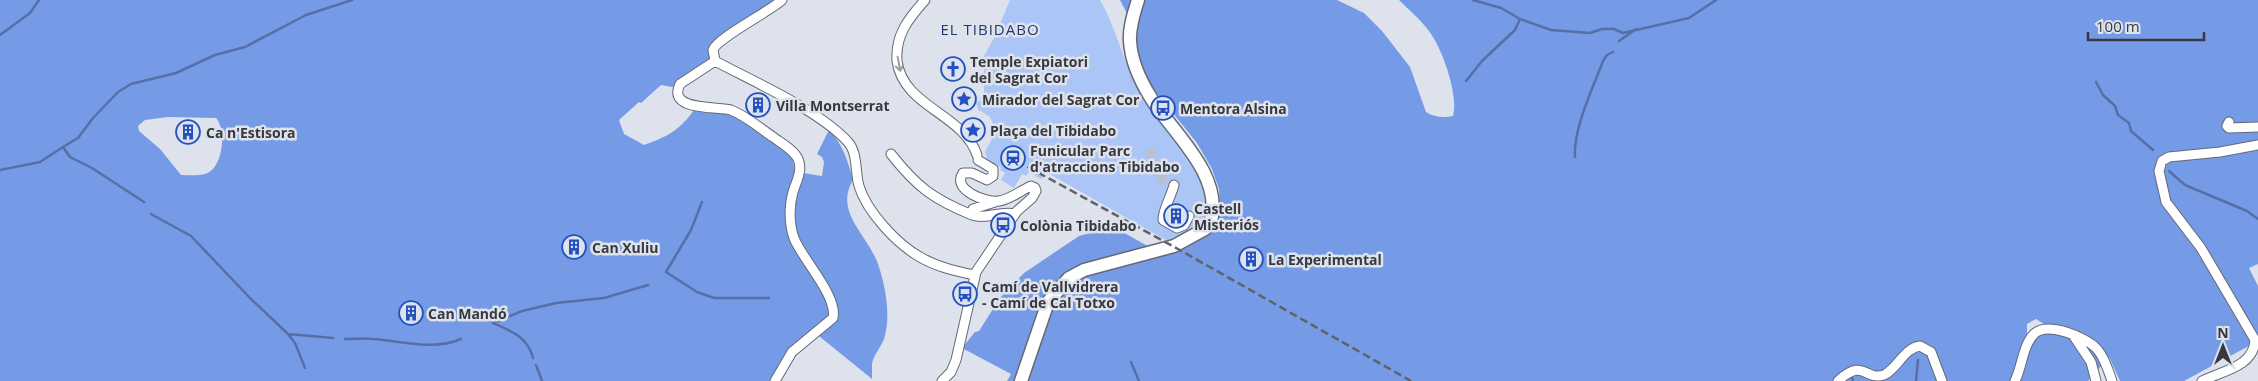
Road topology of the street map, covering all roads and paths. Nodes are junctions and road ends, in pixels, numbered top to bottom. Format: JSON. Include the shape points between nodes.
{"nodes":[{"id":1,"x":782,"y":0,"type":"edge"},
{"id":2,"x":924,"y":0,"type":"edge"},
{"id":3,"x":1138,"y":0,"type":"edge"},
{"id":4,"x":715,"y":61,"type":"junction"},
{"id":5,"x":2229,"y":122,"type":"dead end"},
{"id":6,"x":2258,"y":127,"type":"edge"},
{"id":7,"x":2258,"y":145,"type":"edge"},
{"id":8,"x":891,"y":154,"type":"dead end"},
{"id":9,"x":1174,"y":185,"type":"dead end"},
{"id":10,"x":995,"y":202,"type":"junction"},
{"id":11,"x":1015,"y":214,"type":"junction"},
{"id":12,"x":972,"y":215,"type":"junction"},
{"id":13,"x":1189,"y":216,"type":"dead end"},
{"id":14,"x":974,"y":275,"type":"junction"},
{"id":15,"x":2072,"y":335,"type":"junction"},
{"id":16,"x":776,"y":381,"type":"edge"},
{"id":17,"x":942,"y":381,"type":"edge"},
{"id":18,"x":1021,"y":381,"type":"edge"},
{"id":19,"x":1838,"y":381,"type":"edge"},
{"id":20,"x":1942,"y":381,"type":"edge"},
{"id":21,"x":2015,"y":381,"type":"edge"},
{"id":22,"x":2096,"y":381,"type":"edge"},
{"id":23,"x":2112,"y":381,"type":"edge"},
{"id":24,"x":2202,"y":381,"type":"edge"}],
"edges":[{"from":1,"to":4,"type":"street","via":[[719,41],[713,50]]},
{"from":2,"to":10,"type":"street","one_way":true,"via":[[899,37],[898,66],[911,91],[968,139],[978,157],[993,169],[993,176],[987,180],[967,171],[961,176],[961,185],[974,195]]},
{"from":3,"to":18,"type":"street","via":[[1130,34],[1134,60],[1150,96],[1187,143],[1202,169],[1211,196],[1211,221],[1205,229],[1174,246],[1084,270],[1070,278],[1048,302]]},
{"from":4,"to":14,"type":"street","via":[[824,121],[849,144],[859,187],[874,215],[889,231],[919,257],[938,266]]},
{"from":4,"to":16,"type":"street","via":[[680,84],[678,92],[681,98],[697,108],[731,110],[796,155],[800,168],[791,199],[793,237],[828,295],[833,310],[832,318],[792,352]]},
{"from":5,"to":6,"type":"street","via":[[2229,128]]},
{"from":7,"to":24,"type":"street","via":[[2169,157],[2159,168],[2166,202],[2201,248],[2255,340],[2253,350],[2243,362]]},
{"from":8,"to":12,"type":"street","via":[[926,192]]},
{"from":9,"to":13,"type":"street","via":[[1163,220],[1177,228],[1184,225]]},
{"from":10,"to":11,"type":"street","via":[[1028,187],[1035,188],[1035,195]]},
{"from":10,"to":12,"type":"street","via":[[973,210]]},
{"from":11,"to":12,"type":"street","via":[[980,218]]},
{"from":11,"to":14,"type":"street"},
{"from":14,"to":17,"type":"street","via":[[956,360]]},
{"from":15,"to":21,"type":"street","via":[[2051,328],[2042,328],[2035,333],[2029,340]]},
{"from":15,"to":22,"type":"street","via":[[2092,362]]},
{"from":15,"to":23,"type":"street","via":[[2092,344]]},
{"from":19,"to":20,"type":"street","via":[[1855,370],[1883,375],[1912,348],[1920,346],[1931,352]]}]}
